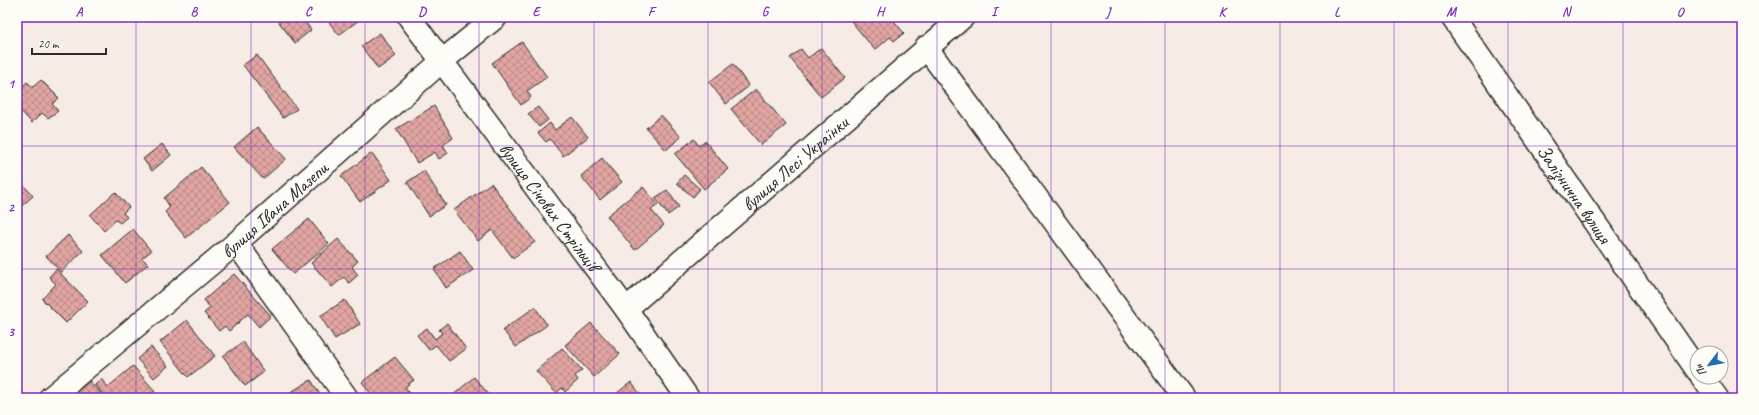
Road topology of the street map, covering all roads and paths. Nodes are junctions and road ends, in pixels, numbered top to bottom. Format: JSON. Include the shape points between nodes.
{"nodes":[{"id":1,"x":409,"y":17,"type":"edge"},
{"id":2,"x":496,"y":17,"type":"edge"},
{"id":3,"x":963,"y":17,"type":"edge"},
{"id":4,"x":1452,"y":17,"type":"edge"},
{"id":5,"x":926,"y":47,"type":"junction"},
{"id":6,"x":442,"y":61,"type":"junction"},
{"id":7,"x":236,"y":243,"type":"junction"},
{"id":8,"x":626,"y":309,"type":"junction"},
{"id":9,"x":1689,"y":358,"type":"edge"},
{"id":10,"x":1708,"y":385,"type":"edge"},
{"id":11,"x":50,"y":398,"type":"edge"},
{"id":12,"x":348,"y":398,"type":"edge"},
{"id":13,"x":688,"y":398,"type":"edge"},
{"id":14,"x":1184,"y":398,"type":"edge"},
{"id":15,"x":1717,"y":398,"type":"edge"}],
"edges":[{"from":1,"to":6,"type":"street","name":"вулиця Січових Стрільців"},
{"from":2,"to":6,"type":"street","name":"вулиця Івана Мазепи"},
{"from":3,"to":5,"type":"street","name":"вулиця Лесі Українки"},
{"from":4,"to":9,"type":"street","name":"Залізнична вулиця"},
{"from":5,"to":8,"type":"street","name":"вулиця Лесі Українки"},
{"from":5,"to":14,"type":"street"},
{"from":6,"to":7,"type":"street","name":"вулиця Івана Мазепи"},
{"from":6,"to":8,"type":"street","name":"вулиця Січових Стрільців"},
{"from":7,"to":11,"type":"street","name":"вулиця Івана Мазепи"},
{"from":7,"to":12,"type":"street"},
{"from":8,"to":13,"type":"street","name":"вулиця Січових Стрільців"},
{"from":10,"to":15,"type":"street"}]}
